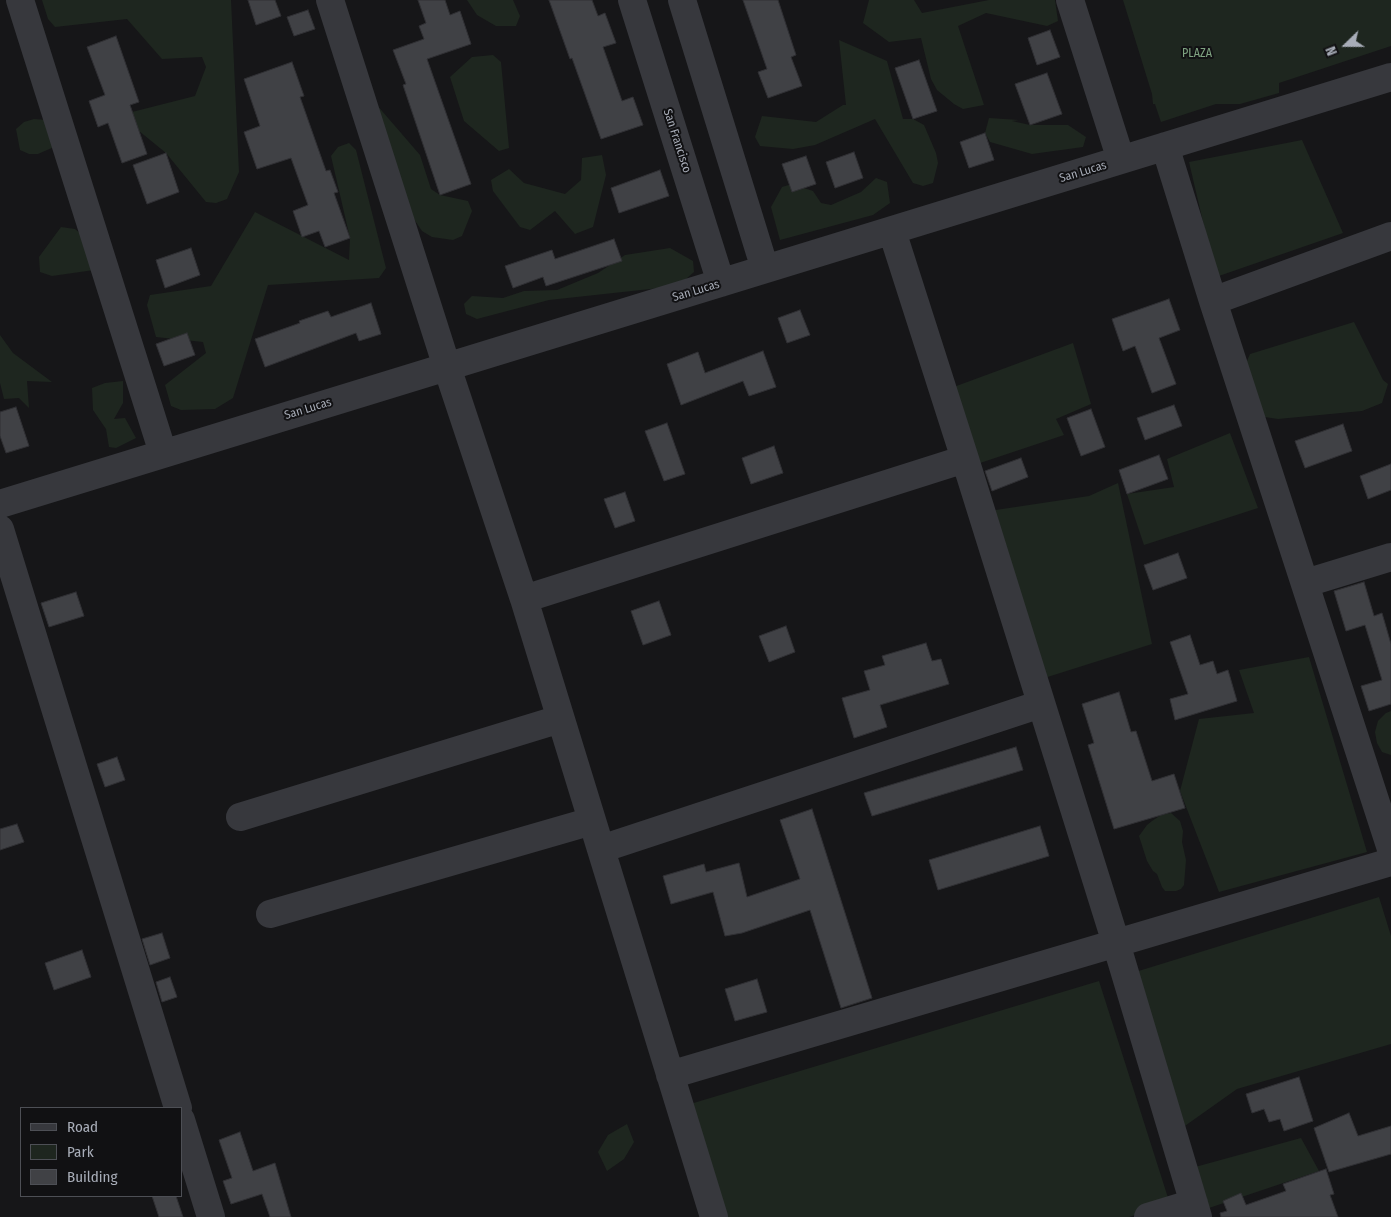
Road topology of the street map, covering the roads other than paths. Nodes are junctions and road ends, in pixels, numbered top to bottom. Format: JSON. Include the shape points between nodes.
{"nodes":[{"id":1,"x":20,"y":0,"type":"edge"},
{"id":2,"x":330,"y":0,"type":"edge"},
{"id":3,"x":632,"y":0,"type":"edge"},
{"id":4,"x":682,"y":0,"type":"edge"},
{"id":5,"x":1070,"y":0,"type":"edge"},
{"id":6,"x":1391,"y":77,"type":"edge"},
{"id":7,"x":1165,"y":146,"type":"junction"},
{"id":8,"x":1121,"y":160,"type":"junction"},
{"id":9,"x":892,"y":231,"type":"junction"},
{"id":10,"x":1391,"y":236,"type":"edge"},
{"id":11,"x":765,"y":269,"type":"junction"},
{"id":12,"x":721,"y":283,"type":"junction"},
{"id":13,"x":1213,"y":301,"type":"junction"},
{"id":14,"x":446,"y":367,"type":"junction"},
{"id":15,"x":163,"y":453,"type":"junction"},
{"id":16,"x":965,"y":458,"type":"junction"},
{"id":17,"x":0,"y":504,"type":"edge"},
{"id":18,"x":0,"y":529,"type":"edge"},
{"id":19,"x":1391,"y":557,"type":"edge"},
{"id":20,"x":1306,"y":583,"type":"junction"},
{"id":21,"x":524,"y":599,"type":"junction"},
{"id":22,"x":1041,"y":704,"type":"junction"},
{"id":23,"x":560,"y":719,"type":"junction"},
{"id":24,"x":240,"y":817,"type":"dead end"},
{"id":25,"x":592,"y":821,"type":"junction"},
{"id":26,"x":1391,"y":849,"type":"edge"},
{"id":27,"x":601,"y":850,"type":"junction"},
{"id":28,"x":1391,"y":862,"type":"edge"},
{"id":29,"x":270,"y":914,"type":"dead end"},
{"id":30,"x":1116,"y":943,"type":"junction"},
{"id":31,"x":670,"y":1075,"type":"junction"},
{"id":32,"x":178,"y":1107,"type":"edge"},
{"id":33,"x":182,"y":1123,"type":"edge"},
{"id":34,"x":1196,"y":1210,"type":"edge"},
{"id":35,"x":211,"y":1217,"type":"edge"},
{"id":36,"x":714,"y":1217,"type":"edge"},
{"id":37,"x":1148,"y":1217,"type":"edge"}],
"edges":[{"from":1,"to":15,"type":"street"},
{"from":2,"to":14,"type":"street"},
{"from":3,"to":12,"type":"street","name":"San Francisco"},
{"from":4,"to":11,"type":"street"},
{"from":5,"to":8,"type":"street"},
{"from":6,"to":7,"type":"street","name":"San Lucas"},
{"from":7,"to":8,"type":"street","name":"San Lucas"},
{"from":7,"to":13,"type":"street"},
{"from":8,"to":9,"type":"street","name":"San Lucas"},
{"from":9,"to":11,"type":"street","name":"San Lucas"},
{"from":9,"to":16,"type":"street"},
{"from":10,"to":13,"type":"street"},
{"from":11,"to":12,"type":"street","name":"San Lucas"},
{"from":12,"to":14,"type":"street","name":"San Lucas"},
{"from":13,"to":20,"type":"street"},
{"from":14,"to":15,"type":"street","name":"San Lucas"},
{"from":14,"to":21,"type":"street"},
{"from":15,"to":17,"type":"street","name":"San Lucas"},
{"from":16,"to":21,"type":"street"},
{"from":16,"to":22,"type":"street"},
{"from":18,"to":32,"type":"street"},
{"from":19,"to":20,"type":"street"},
{"from":20,"to":26,"type":"street"},
{"from":21,"to":23,"type":"street"},
{"from":22,"to":27,"type":"street"},
{"from":22,"to":30,"type":"street"},
{"from":23,"to":24,"type":"street"},
{"from":23,"to":25,"type":"street"},
{"from":25,"to":27,"type":"street"},
{"from":25,"to":29,"type":"street"},
{"from":27,"to":31,"type":"street"},
{"from":28,"to":30,"type":"street"},
{"from":30,"to":31,"type":"street"},
{"from":30,"to":34,"type":"street"},
{"from":31,"to":36,"type":"street"},
{"from":33,"to":35,"type":"street"},
{"from":34,"to":37,"type":"street"}]}
